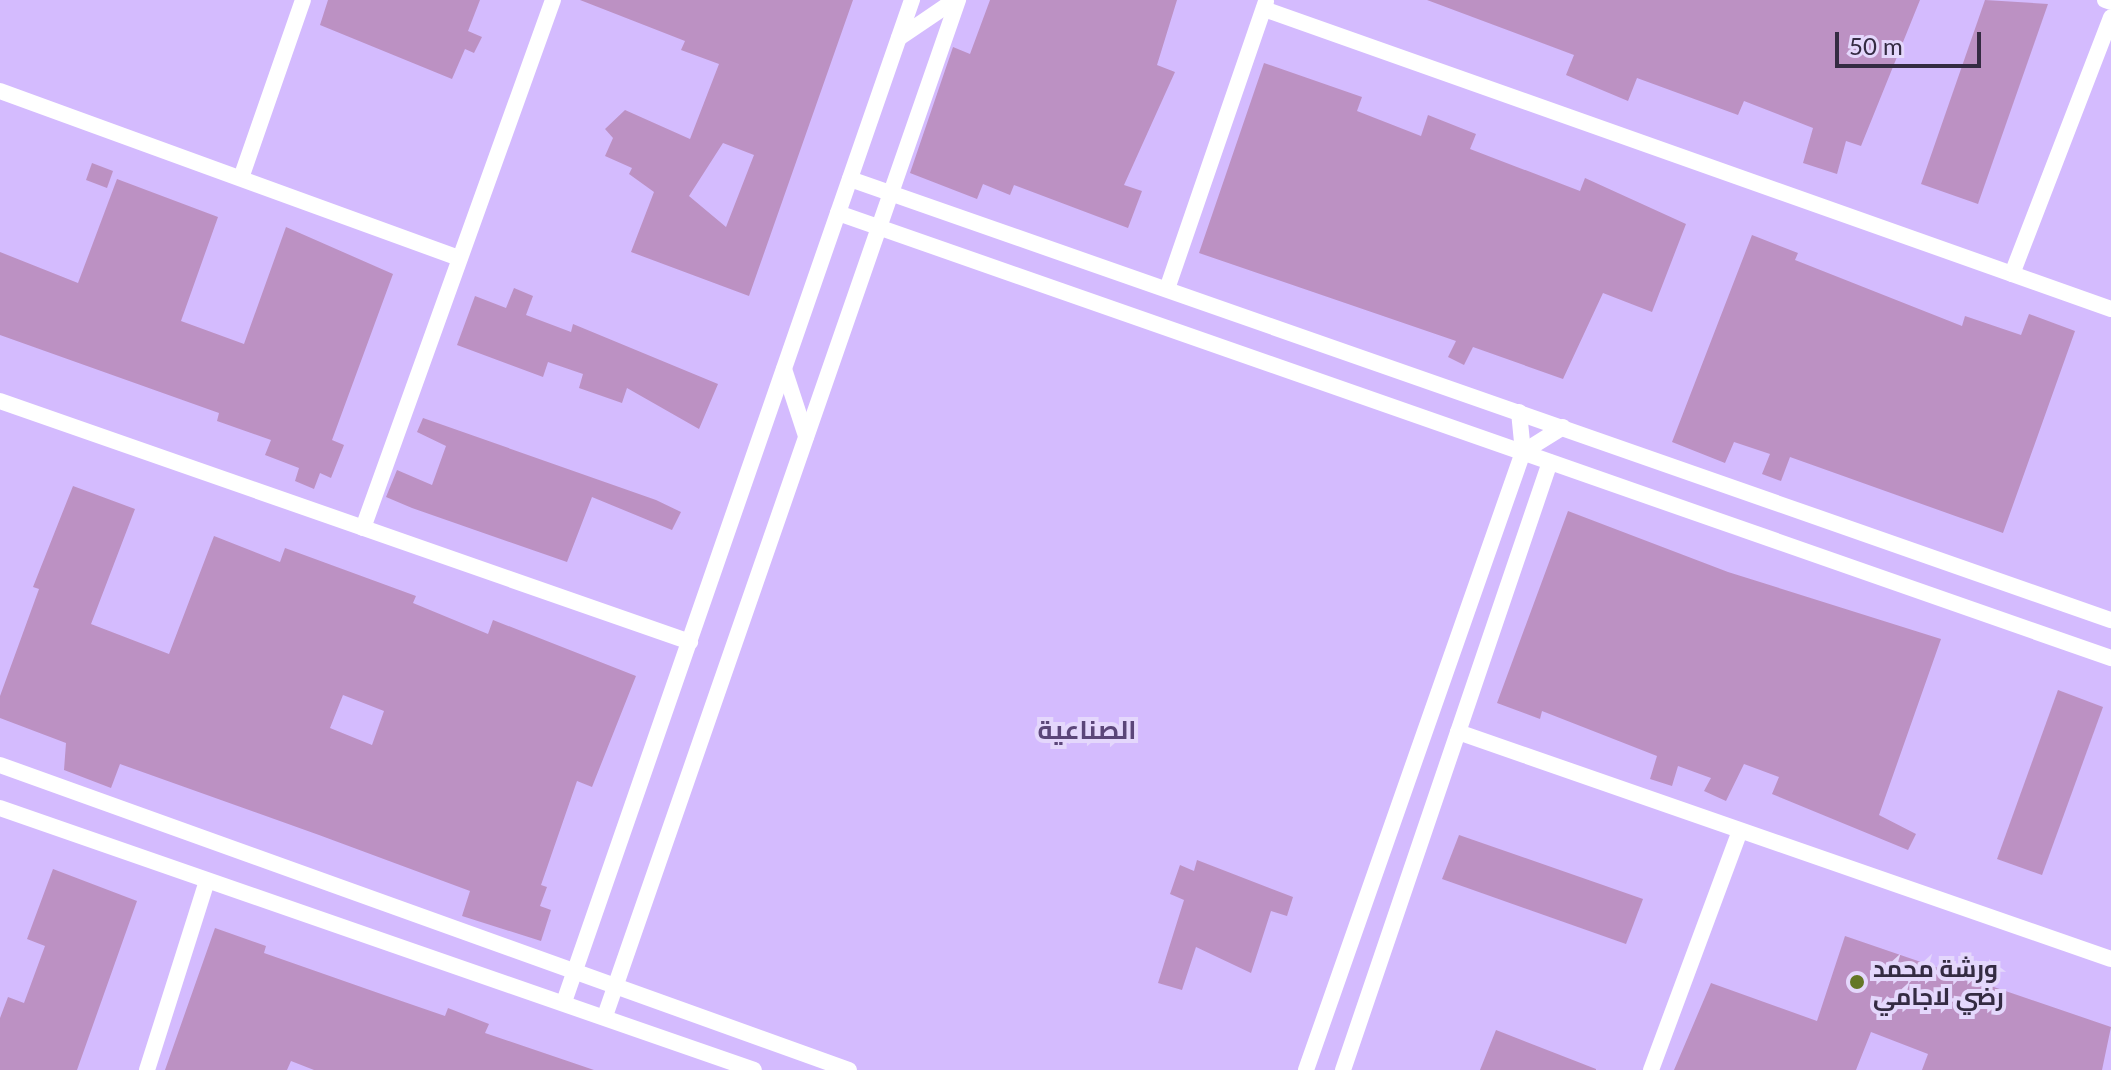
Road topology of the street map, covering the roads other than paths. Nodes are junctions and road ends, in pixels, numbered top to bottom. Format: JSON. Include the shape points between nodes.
{"nodes":[{"id":1,"x":303,"y":0,"type":"edge"},
{"id":2,"x":553,"y":0,"type":"edge"},
{"id":3,"x":912,"y":0,"type":"edge"},
{"id":4,"x":957,"y":0,"type":"edge"},
{"id":5,"x":2105,"y":0,"type":"edge"},
{"id":6,"x":2111,"y":2,"type":"edge"},
{"id":7,"x":1265,"y":5,"type":"edge"},
{"id":8,"x":2111,"y":17,"type":"edge"},
{"id":9,"x":899,"y":38,"type":"junction"},
{"id":10,"x":0,"y":91,"type":"edge"},
{"id":11,"x":241,"y":178,"type":"junction"},
{"id":12,"x":850,"y":179,"type":"junction"},
{"id":13,"x":891,"y":193,"type":"junction"},
{"id":14,"x":838,"y":213,"type":"junction"},
{"id":15,"x":879,"y":227,"type":"junction"},
{"id":16,"x":460,"y":258,"type":"junction"},
{"id":17,"x":2012,"y":274,"type":"junction"},
{"id":18,"x":1167,"y":289,"type":"junction"},
{"id":19,"x":2111,"y":309,"type":"edge"},
{"id":20,"x":784,"y":369,"type":"junction"},
{"id":21,"x":0,"y":401,"type":"edge"},
{"id":22,"x":1519,"y":412,"type":"junction"},
{"id":23,"x":1563,"y":427,"type":"junction"},
{"id":24,"x":806,"y":436,"type":"junction"},
{"id":25,"x":1523,"y":452,"type":"junction"},
{"id":26,"x":1550,"y":462,"type":"junction"},
{"id":27,"x":363,"y":528,"type":"junction"},
{"id":28,"x":2111,"y":620,"type":"edge"},
{"id":29,"x":690,"y":642,"type":"junction"},
{"id":30,"x":2111,"y":658,"type":"edge"},
{"id":31,"x":1458,"y":732,"type":"junction"},
{"id":32,"x":0,"y":765,"type":"edge"},
{"id":33,"x":0,"y":808,"type":"edge"},
{"id":34,"x":1739,"y":833,"type":"junction"},
{"id":35,"x":207,"y":881,"type":"junction"},
{"id":36,"x":2111,"y":959,"type":"edge"},
{"id":37,"x":575,"y":973,"type":"junction"},
{"id":38,"x":615,"y":987,"type":"junction"},
{"id":39,"x":564,"y":1002,"type":"junction"},
{"id":40,"x":605,"y":1016,"type":"junction"},
{"id":41,"x":147,"y":1070,"type":"edge"},
{"id":42,"x":754,"y":1070,"type":"edge"},
{"id":43,"x":849,"y":1070,"type":"edge"},
{"id":44,"x":1306,"y":1070,"type":"edge"},
{"id":45,"x":1343,"y":1070,"type":"edge"},
{"id":46,"x":1651,"y":1070,"type":"edge"}],
"edges":[{"from":1,"to":11,"type":"street"},
{"from":2,"to":16,"type":"street"},
{"from":3,"to":9,"type":"street"},
{"from":4,"to":9,"type":"street"},
{"from":4,"to":13,"type":"street"},
{"from":5,"to":6,"type":"street"},
{"from":7,"to":17,"type":"street"},
{"from":7,"to":18,"type":"street"},
{"from":8,"to":17,"type":"street"},
{"from":9,"to":12,"type":"street"},
{"from":10,"to":11,"type":"street"},
{"from":11,"to":16,"type":"street"},
{"from":12,"to":13,"type":"street"},
{"from":12,"to":14,"type":"street"},
{"from":13,"to":15,"type":"street"},
{"from":13,"to":18,"type":"street"},
{"from":14,"to":15,"type":"street"},
{"from":14,"to":20,"type":"street"},
{"from":15,"to":24,"type":"street"},
{"from":15,"to":25,"type":"street"},
{"from":16,"to":27,"type":"street"},
{"from":17,"to":19,"type":"street"},
{"from":18,"to":22,"type":"street"},
{"from":20,"to":24,"type":"street"},
{"from":20,"to":29,"type":"street"},
{"from":21,"to":27,"type":"street"},
{"from":22,"to":23,"type":"street"},
{"from":22,"to":25,"type":"street"},
{"from":23,"to":25,"type":"street"},
{"from":23,"to":28,"type":"street"},
{"from":24,"to":38,"type":"street"},
{"from":25,"to":26,"type":"street"},
{"from":25,"to":44,"type":"street"},
{"from":26,"to":30,"type":"street"},
{"from":26,"to":31,"type":"street"},
{"from":27,"to":29,"type":"street"},
{"from":29,"to":37,"type":"street"},
{"from":31,"to":34,"type":"street"},
{"from":31,"to":45,"type":"street"},
{"from":32,"to":37,"type":"street"},
{"from":33,"to":35,"type":"street"},
{"from":34,"to":36,"type":"street"},
{"from":34,"to":46,"type":"street"},
{"from":35,"to":39,"type":"street"},
{"from":35,"to":41,"type":"street"},
{"from":37,"to":38,"type":"street"},
{"from":37,"to":39,"type":"street"},
{"from":38,"to":40,"type":"street"},
{"from":38,"to":43,"type":"street"},
{"from":39,"to":40,"type":"street"},
{"from":40,"to":42,"type":"street"}]}
